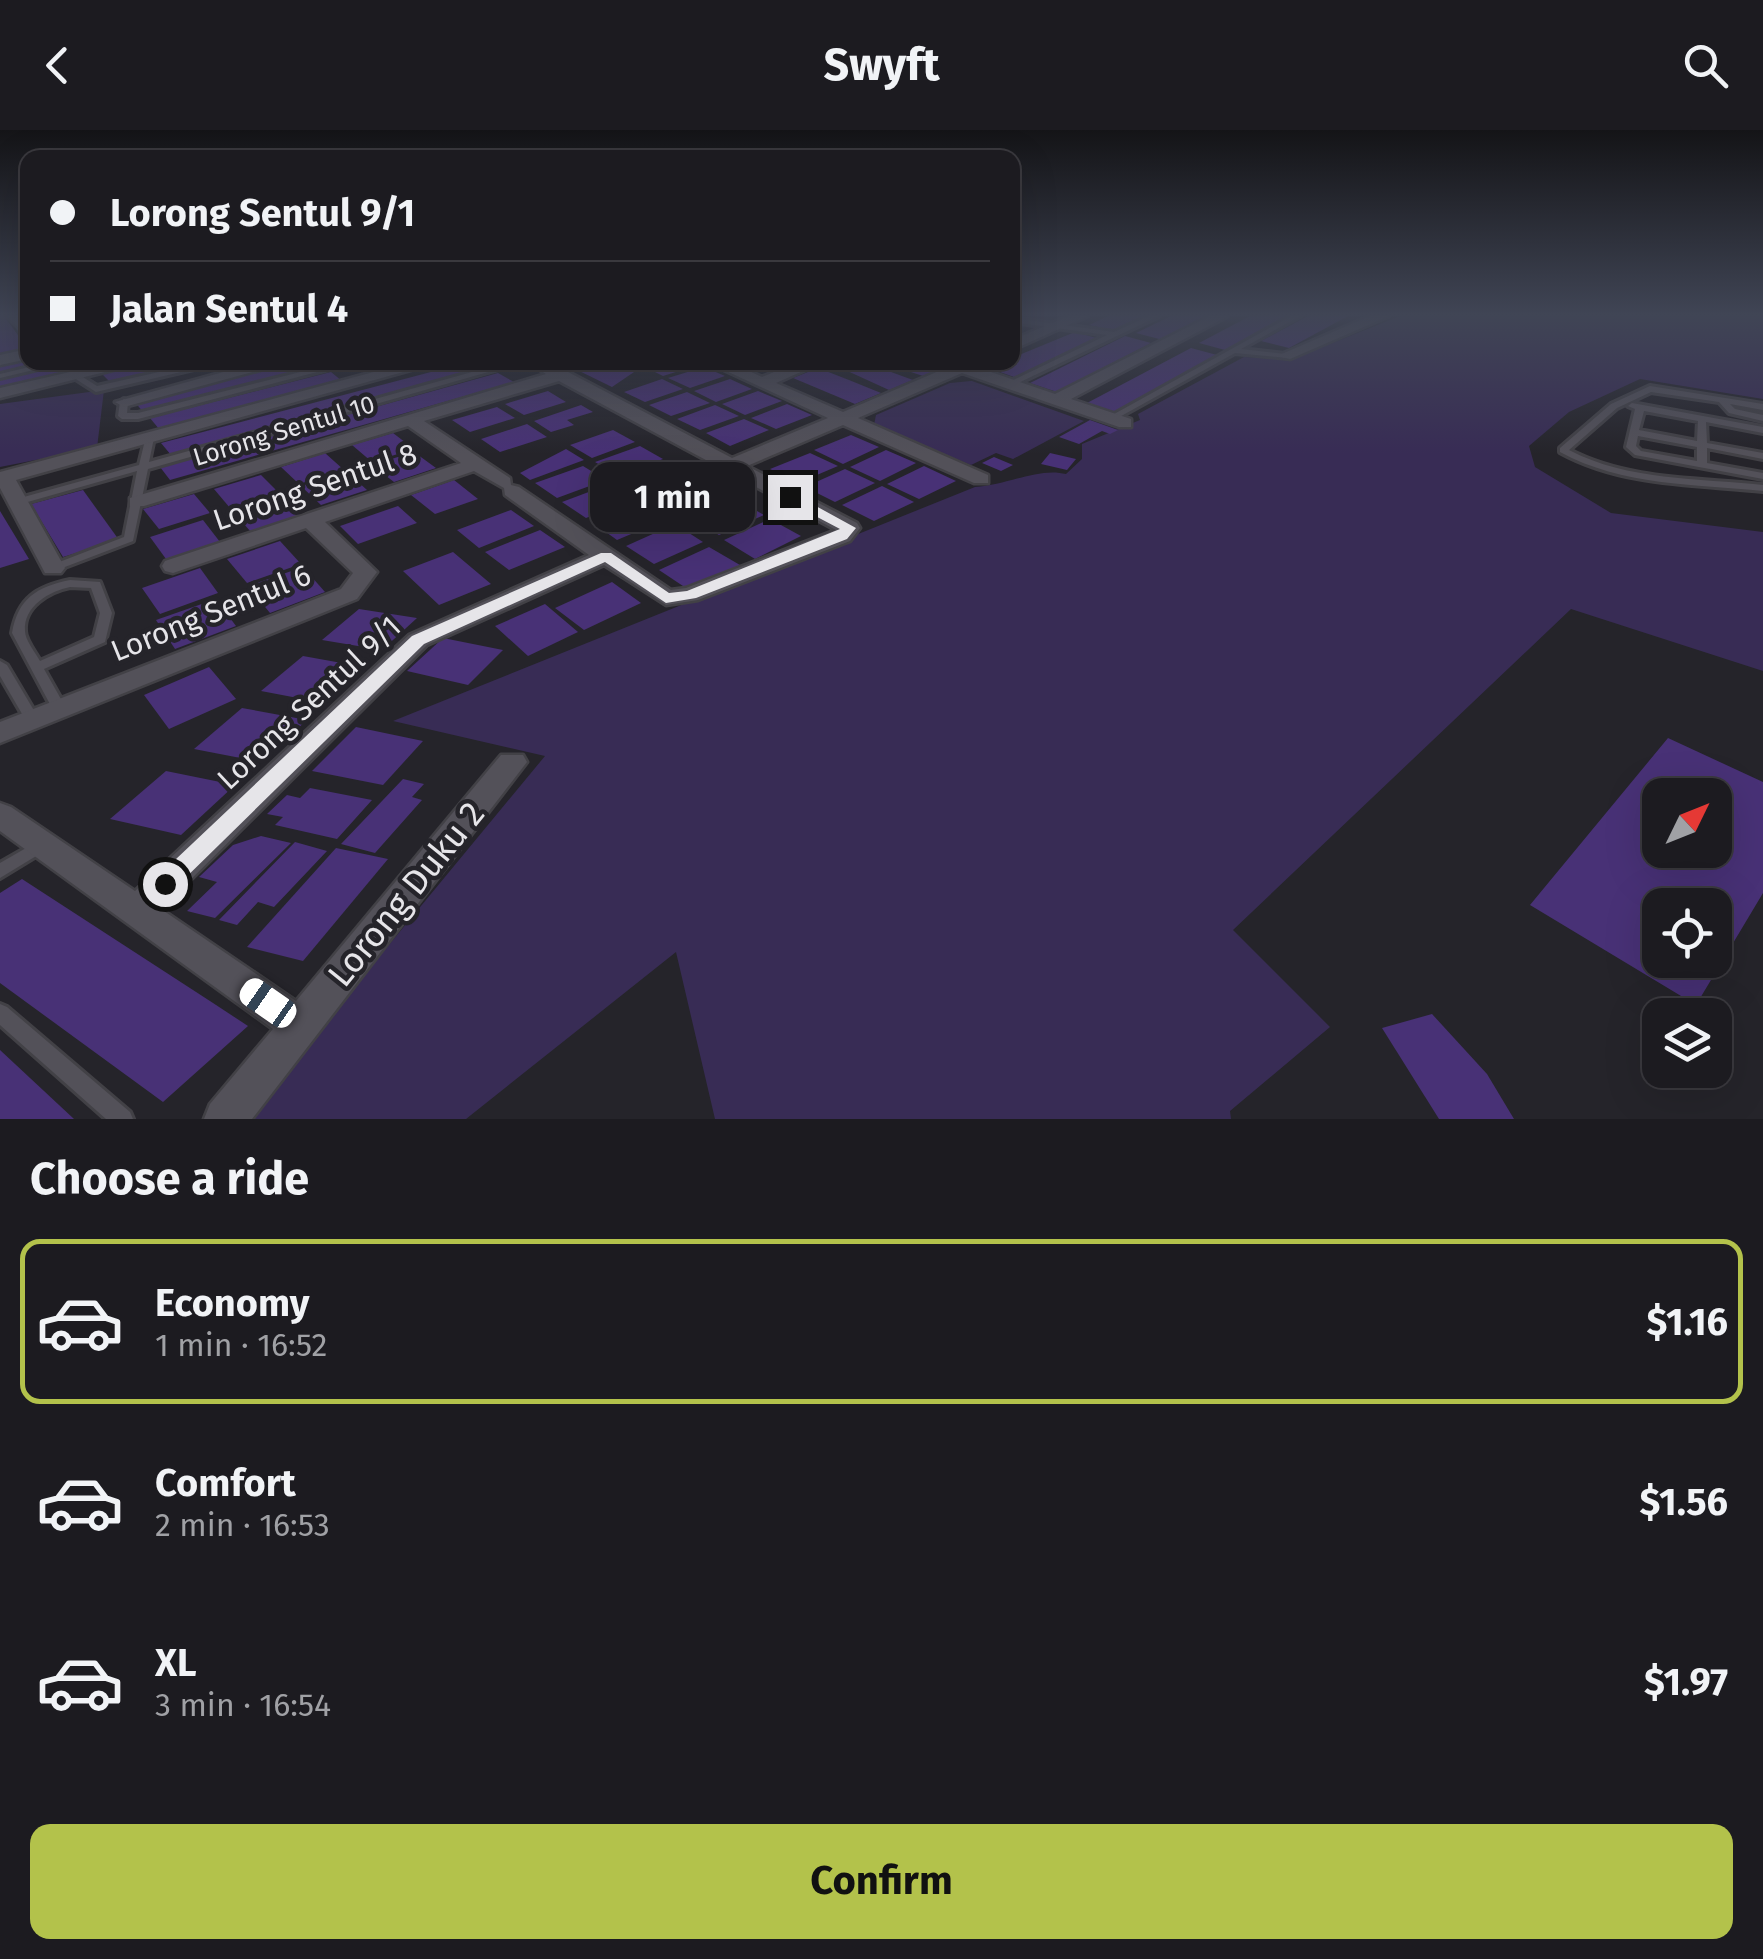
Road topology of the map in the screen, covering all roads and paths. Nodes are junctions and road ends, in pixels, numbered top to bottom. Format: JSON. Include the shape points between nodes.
{"nodes":[{"id":1,"x":1055,"y":362,"type":"edge"},
{"id":2,"x":1131,"y":362,"type":"edge"},
{"id":3,"x":1217,"y":362,"type":"edge"},
{"id":4,"x":27,"y":370,"type":"edge"},
{"id":5,"x":102,"y":370,"type":"edge"},
{"id":6,"x":173,"y":370,"type":"edge"},
{"id":7,"x":204,"y":370,"type":"edge"},
{"id":8,"x":249,"y":370,"type":"edge"},
{"id":9,"x":322,"y":370,"type":"edge"},
{"id":10,"x":366,"y":370,"type":"edge"},
{"id":11,"x":403,"y":370,"type":"edge"},
{"id":12,"x":491,"y":370,"type":"edge"},
{"id":13,"x":551,"y":370,"type":"edge"},
{"id":14,"x":732,"y":370,"type":"edge"},
{"id":15,"x":795,"y":370,"type":"edge"},
{"id":16,"x":956,"y":370,"type":"edge"},
{"id":17,"x":979,"y":370,"type":"edge"},
{"id":18,"x":560,"y":375,"type":"junction"},
{"id":19,"x":0,"y":376,"type":"edge"},
{"id":20,"x":76,"y":376,"type":"junction"},
{"id":21,"x":377,"y":377,"type":"junction"},
{"id":22,"x":215,"y":379,"type":"junction"},
{"id":23,"x":760,"y":383,"type":"junction"},
{"id":24,"x":1008,"y":384,"type":"junction"},
{"id":25,"x":0,"y":394,"type":"edge"},
{"id":26,"x":1056,"y":400,"type":"junction"},
{"id":27,"x":1721,"y":400,"type":"junction"},
{"id":28,"x":124,"y":402,"type":"joint"},
{"id":29,"x":1620,"y":404,"type":"junction"},
{"id":30,"x":1640,"y":407,"type":"junction"},
{"id":31,"x":1763,"y":407,"type":"edge"},
{"id":32,"x":842,"y":418,"type":"junction"},
{"id":33,"x":1702,"y":418,"type":"junction"},
{"id":34,"x":1763,"y":418,"type":"edge"},
{"id":35,"x":409,"y":420,"type":"junction"},
{"id":36,"x":1118,"y":421,"type":"joint"},
{"id":37,"x":1763,"y":430,"type":"edge"},
{"id":38,"x":1634,"y":432,"type":"junction"},
{"id":39,"x":149,"y":438,"type":"junction"},
{"id":40,"x":1702,"y":445,"type":"junction"},
{"id":41,"x":1763,"y":456,"type":"edge"},
{"id":42,"x":476,"y":464,"type":"junction"},
{"id":43,"x":1702,"y":465,"type":"junction"},
{"id":44,"x":731,"y":466,"type":"junction"},
{"id":45,"x":144,"y":467,"type":"junction"},
{"id":46,"x":1763,"y":476,"type":"edge"},
{"id":47,"x":2,"y":478,"type":"edge"},
{"id":48,"x":981,"y":480,"type":"dead end"},
{"id":49,"x":1763,"y":488,"type":"edge"},
{"id":50,"x":17,"y":502,"type":"junction"},
{"id":51,"x":137,"y":502,"type":"junction"},
{"id":52,"x":310,"y":520,"type":"junction"},
{"id":53,"x":606,"y":556,"type":"junction"},
{"id":54,"x":173,"y":566,"type":"dead end"},
{"id":55,"x":54,"y":568,"type":"joint"},
{"id":56,"x":0,"y":664,"type":"edge"},
{"id":57,"x":37,"y":667,"type":"junction"},
{"id":58,"x":59,"y":708,"type":"junction"},
{"id":59,"x":32,"y":718,"type":"junction"},
{"id":60,"x":0,"y":733,"type":"edge"},
{"id":61,"x":512,"y":762,"type":"dead end"},
{"id":62,"x":0,"y":814,"type":"edge"},
{"id":63,"x":42,"y":844,"type":"junction"},
{"id":64,"x":0,"y":872,"type":"edge"},
{"id":65,"x":137,"y":911,"type":"junction"},
{"id":66,"x":0,"y":1013,"type":"edge"},
{"id":67,"x":300,"y":1026,"type":"junction"},
{"id":68,"x":122,"y":1119,"type":"edge"},
{"id":69,"x":226,"y":1119,"type":"edge"}],
"edges":[{"from":1,"to":24,"type":"lane"},
{"from":2,"to":26,"type":"street"},
{"from":3,"to":36,"type":"lane"},
{"from":4,"to":19,"type":"lane"},
{"from":5,"to":20,"type":"street"},
{"from":6,"to":20,"type":"lane","via":[[96,389]]},
{"from":7,"to":22,"type":"street"},
{"from":8,"to":22,"type":"street"},
{"from":9,"to":28,"type":"lane","via":[[132,417],[121,414]]},
{"from":10,"to":21,"type":"street"},
{"from":11,"to":21,"type":"street"},
{"from":12,"to":45,"type":"lane"},
{"from":13,"to":18,"type":"street"},
{"from":14,"to":23,"type":"street"},
{"from":15,"to":23,"type":"street"},
{"from":16,"to":32,"type":"street"},
{"from":17,"to":24,"type":"street"},
{"from":18,"to":35,"type":"street","name":"Lorong Sentul 10"},
{"from":18,"to":44,"type":"street"},
{"from":20,"to":25,"type":"street"},
{"from":21,"to":39,"type":"street"},
{"from":22,"to":28,"type":"street"},
{"from":23,"to":32,"type":"street"},
{"from":24,"to":26,"type":"street"},
{"from":26,"to":36,"type":"street"},
{"from":27,"to":29,"type":"lane","via":[[1650,388]]},
{"from":27,"to":31,"type":"lane"},
{"from":27,"to":34,"type":"lane","via":[[1732,411]]},
{"from":29,"to":30,"type":"lane"},
{"from":29,"to":49,"type":"lane","via":[[1564,450],[1605,467]]},
{"from":30,"to":33,"type":"lane"},
{"from":30,"to":38,"type":"lane"},
{"from":32,"to":44,"type":"street"},
{"from":32,"to":48,"type":"street"},
{"from":33,"to":37,"type":"lane"},
{"from":33,"to":40,"type":"lane"},
{"from":35,"to":42,"type":"street"},
{"from":35,"to":51,"type":"street","name":"Lorong Sentul 10"},
{"from":38,"to":40,"type":"lane"},
{"from":38,"to":43,"type":"lane","via":[[1631,446],[1638,453]]},
{"from":39,"to":45,"type":"lane"},
{"from":39,"to":47,"type":"street"},
{"from":40,"to":41,"type":"lane"},
{"from":40,"to":43,"type":"lane"},
{"from":42,"to":52,"type":"street","name":"Lorong Sentul 8"},
{"from":42,"to":53,"type":"street"},
{"from":43,"to":46,"type":"lane"},
{"from":44,"to":53,"type":"street","via":[[848,528],[724,582],[666,598]]},
{"from":45,"to":50,"type":"lane"},
{"from":45,"to":51,"type":"lane"},
{"from":47,"to":50,"type":"street"},
{"from":50,"to":55,"type":"street"},
{"from":51,"to":55,"type":"lane","via":[[123,544]]},
{"from":52,"to":54,"type":"street","name":"Lorong Sentul 8"},
{"from":52,"to":58,"type":"street","name":"Lorong Sentul 6","via":[[365,572],[348,594]]},
{"from":53,"to":65,"type":"street","name":"Lorong Sentul 9/1","via":[[418,640]]},
{"from":56,"to":59,"type":"lane"},
{"from":57,"to":57,"type":"lane","via":[[18,633],[18,620],[34,596],[78,581],[96,585],[106,614],[100,640]]},
{"from":57,"to":58,"type":"lane"},
{"from":58,"to":59,"type":"street","name":"Lorong Sentul 6"},
{"from":59,"to":60,"type":"street","name":"Lorong Sentul 6"},
{"from":61,"to":67,"type":"street","name":"Lorong Duku 2"},
{"from":62,"to":63,"type":"street"},
{"from":63,"to":64,"type":"lane"},
{"from":63,"to":65,"type":"street"},
{"from":65,"to":67,"type":"street"},
{"from":66,"to":68,"type":"lane"},
{"from":67,"to":69,"type":"street","name":"Lorong Duku 2"}]}
